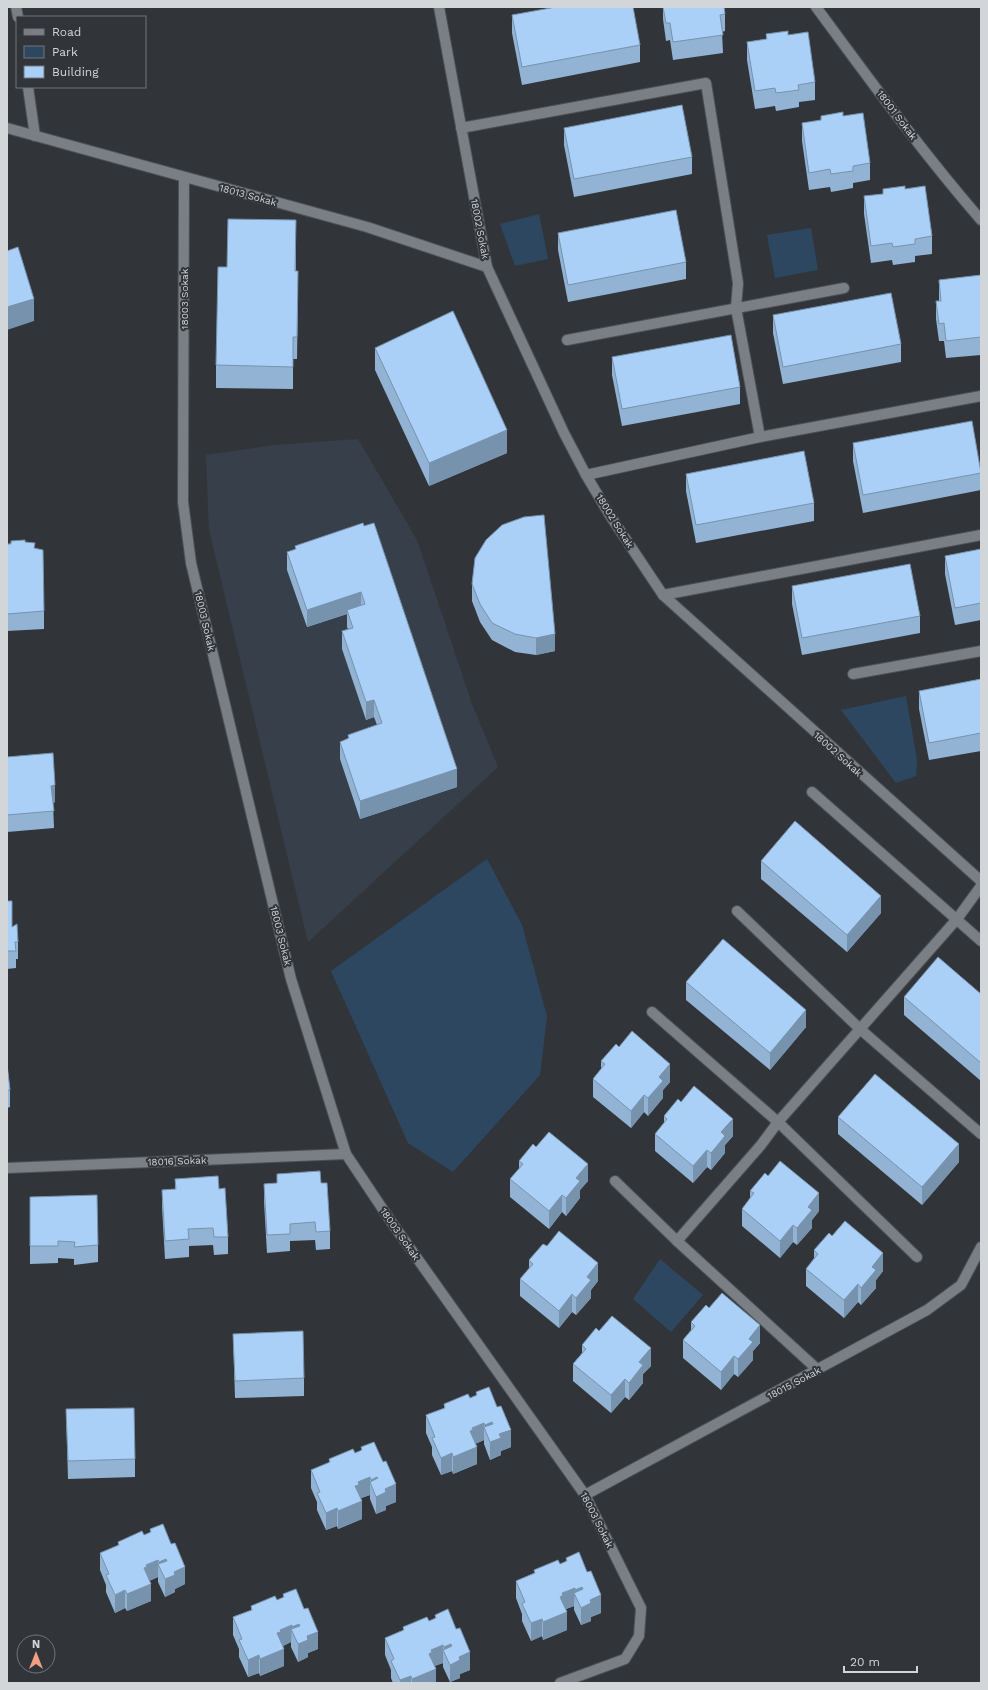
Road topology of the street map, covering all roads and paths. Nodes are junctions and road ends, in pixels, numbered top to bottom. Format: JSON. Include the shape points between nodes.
{"nodes":[{"id":1,"x":439,"y":7,"type":"edge"},
{"id":2,"x":816,"y":7,"type":"edge"},
{"id":3,"x":28,"y":88,"type":"edge"},
{"id":4,"x":7,"y":128,"type":"edge"},
{"id":5,"x":461,"y":128,"type":"junction"},
{"id":6,"x":35,"y":136,"type":"junction"},
{"id":7,"x":184,"y":177,"type":"junction"},
{"id":8,"x":981,"y":220,"type":"edge"},
{"id":9,"x":487,"y":267,"type":"junction"},
{"id":10,"x":844,"y":288,"type":"dead end"},
{"id":11,"x":736,"y":308,"type":"junction"},
{"id":12,"x":567,"y":340,"type":"dead end"},
{"id":13,"x":981,"y":396,"type":"edge"},
{"id":14,"x":760,"y":437,"type":"junction"},
{"id":15,"x":586,"y":475,"type":"junction"},
{"id":16,"x":981,"y":535,"type":"edge"},
{"id":17,"x":663,"y":595,"type":"junction"},
{"id":18,"x":981,"y":651,"type":"edge"},
{"id":19,"x":853,"y":674,"type":"dead end"},
{"id":20,"x":812,"y":792,"type":"dead end"},
{"id":21,"x":981,"y":882,"type":"edge"},
{"id":22,"x":981,"y":886,"type":"edge"},
{"id":23,"x":737,"y":911,"type":"dead end"},
{"id":24,"x":957,"y":919,"type":"junction"},
{"id":25,"x":981,"y":941,"type":"edge"},
{"id":26,"x":652,"y":1012,"type":"dead end"},
{"id":27,"x":860,"y":1029,"type":"junction"},
{"id":28,"x":778,"y":1122,"type":"junction"},
{"id":29,"x":981,"y":1134,"type":"edge"},
{"id":30,"x":346,"y":1154,"type":"junction"},
{"id":31,"x":7,"y":1168,"type":"edge"},
{"id":32,"x":615,"y":1181,"type":"dead end"},
{"id":33,"x":677,"y":1241,"type":"junction"},
{"id":34,"x":981,"y":1246,"type":"edge"},
{"id":35,"x":917,"y":1257,"type":"dead end"},
{"id":36,"x":818,"y":1370,"type":"junction"},
{"id":37,"x":585,"y":1495,"type":"junction"},
{"id":38,"x":560,"y":1683,"type":"edge"}],
"edges":[{"from":1,"to":5,"type":"street","name":"18002 Sokak"},
{"from":2,"to":8,"type":"street","name":"18001 Sokak","via":[[898,118]]},
{"from":3,"to":6,"type":"street"},
{"from":4,"to":6,"type":"street","name":"18013 Sokak"},
{"from":5,"to":9,"type":"street","name":"18002 Sokak"},
{"from":5,"to":11,"type":"street","via":[[706,83],[738,283]]},
{"from":6,"to":7,"type":"street","name":"18013 Sokak"},
{"from":7,"to":9,"type":"street","name":"18013 Sokak","via":[[367,227]]},
{"from":7,"to":30,"type":"street","name":"18003 Sokak","via":[[183,502],[191,563],[291,978]]},
{"from":9,"to":15,"type":"street","name":"18002 Sokak"},
{"from":10,"to":11,"type":"street"},
{"from":11,"to":12,"type":"street"},
{"from":11,"to":14,"type":"street"},
{"from":13,"to":14,"type":"street"},
{"from":14,"to":15,"type":"street"},
{"from":15,"to":17,"type":"street","name":"18002 Sokak"},
{"from":16,"to":17,"type":"street"},
{"from":17,"to":21,"type":"street","name":"18002 Sokak"},
{"from":18,"to":19,"type":"street"},
{"from":20,"to":24,"type":"street"},
{"from":22,"to":24,"type":"street"},
{"from":23,"to":27,"type":"street"},
{"from":24,"to":25,"type":"street"},
{"from":24,"to":27,"type":"street"},
{"from":26,"to":28,"type":"street"},
{"from":27,"to":28,"type":"street"},
{"from":27,"to":29,"type":"street"},
{"from":28,"to":33,"type":"street"},
{"from":28,"to":35,"type":"street"},
{"from":30,"to":31,"type":"street","name":"18016 Sokak"},
{"from":30,"to":37,"type":"street","name":"18003 Sokak"},
{"from":32,"to":33,"type":"street"},
{"from":33,"to":36,"type":"street"},
{"from":34,"to":36,"type":"street","name":"18015 Sokak","via":[[960,1285],[926,1310]]},
{"from":36,"to":37,"type":"street","name":"18015 Sokak"},
{"from":37,"to":38,"type":"street","name":"18003 Sokak","via":[[641,1608],[639,1636],[625,1659]]}]}
